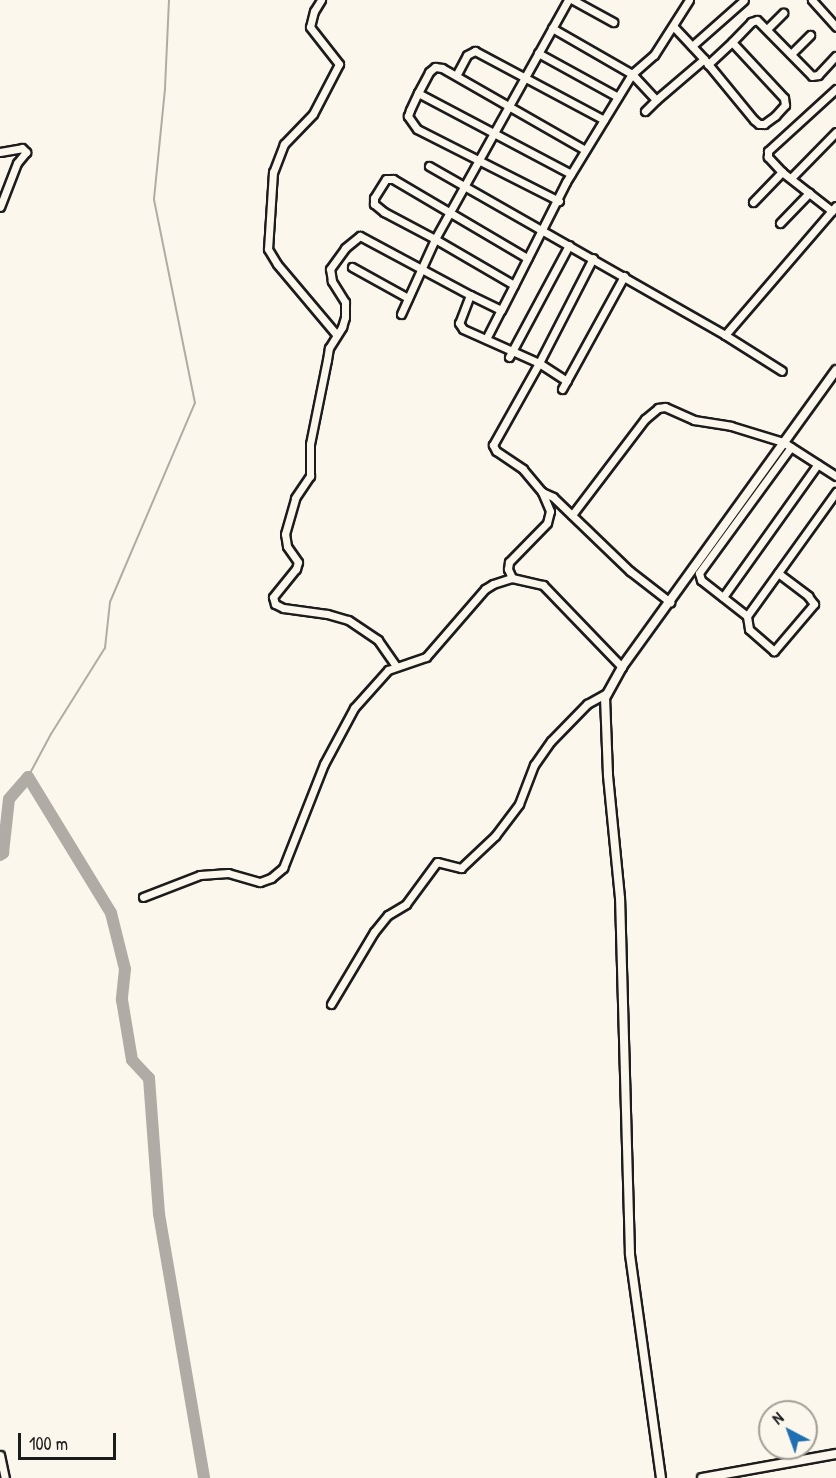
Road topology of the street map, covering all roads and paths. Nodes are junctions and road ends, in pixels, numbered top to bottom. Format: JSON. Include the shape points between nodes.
{"nodes":[{"id":1,"x":321,"y":0,"type":"edge"},
{"id":2,"x":568,"y":0,"type":"edge"},
{"id":3,"x":573,"y":0,"type":"edge"},
{"id":4,"x":689,"y":0,"type":"edge"},
{"id":5,"x":744,"y":0,"type":"edge"},
{"id":6,"x":814,"y":1,"type":"edge"},
{"id":7,"x":783,"y":13,"type":"dead end"},
{"id":8,"x":613,"y":22,"type":"dead end"},
{"id":9,"x":673,"y":26,"type":"junction"},
{"id":10,"x":836,"y":26,"type":"edge"},
{"id":11,"x":552,"y":28,"type":"junction"},
{"id":12,"x":767,"y":29,"type":"junction"},
{"id":13,"x":810,"y":35,"type":"dead end"},
{"id":14,"x":732,"y":42,"type":"junction"},
{"id":15,"x":692,"y":46,"type":"junction"},
{"id":16,"x":538,"y":53,"type":"junction"},
{"id":17,"x":790,"y":54,"type":"junction"},
{"id":18,"x":836,"y":56,"type":"edge"},
{"id":19,"x":706,"y":62,"type":"junction"},
{"id":20,"x":457,"y":74,"type":"junction"},
{"id":21,"x":632,"y":74,"type":"junction"},
{"id":22,"x":525,"y":77,"type":"junction"},
{"id":23,"x":836,"y":89,"type":"edge"},
{"id":24,"x":418,"y":93,"type":"junction"},
{"id":25,"x":618,"y":97,"type":"junction"},
{"id":26,"x":656,"y":100,"type":"junction"},
{"id":27,"x":509,"y":105,"type":"junction"},
{"id":28,"x":645,"y":111,"type":"dead end"},
{"id":29,"x":604,"y":120,"type":"junction"},
{"id":30,"x":494,"y":132,"type":"junction"},
{"id":31,"x":836,"y":132,"type":"edge"},
{"id":32,"x":585,"y":150,"type":"junction"},
{"id":33,"x":0,"y":152,"type":"edge"},
{"id":34,"x":479,"y":160,"type":"junction"},
{"id":35,"x":429,"y":166,"type":"dead end"},
{"id":36,"x":782,"y":172,"type":"junction"},
{"id":37,"x":571,"y":174,"type":"junction"},
{"id":38,"x":791,"y":178,"type":"junction"},
{"id":39,"x":464,"y":186,"type":"junction"},
{"id":40,"x":809,"y":193,"type":"junction"},
{"id":41,"x":559,"y":201,"type":"junction"},
{"id":42,"x":753,"y":202,"type":"dead end"},
{"id":43,"x":0,"y":207,"type":"edge"},
{"id":44,"x":834,"y":208,"type":"edge"},
{"id":45,"x":450,"y":212,"type":"junction"},
{"id":46,"x":780,"y":224,"type":"dead end"},
{"id":47,"x":543,"y":231,"type":"junction"},
{"id":48,"x":435,"y":240,"type":"junction"},
{"id":49,"x":569,"y":245,"type":"junction"},
{"id":50,"x":527,"y":258,"type":"junction"},
{"id":51,"x":592,"y":258,"type":"junction"},
{"id":52,"x":352,"y":267,"type":"dead end"},
{"id":53,"x":422,"y":268,"type":"junction"},
{"id":54,"x":624,"y":276,"type":"junction"},
{"id":55,"x":514,"y":285,"type":"junction"},
{"id":56,"x":470,"y":295,"type":"junction"},
{"id":57,"x":408,"y":298,"type":"junction"},
{"id":58,"x":501,"y":310,"type":"junction"},
{"id":59,"x":401,"y":314,"type":"dead end"},
{"id":60,"x":336,"y":334,"type":"junction"},
{"id":61,"x":725,"y":335,"type":"junction"},
{"id":62,"x":486,"y":339,"type":"junction"},
{"id":63,"x":510,"y":354,"type":"junction"},
{"id":64,"x":539,"y":363,"type":"junction"},
{"id":65,"x":836,"y":370,"type":"edge"},
{"id":66,"x":782,"y":371,"type":"dead end"},
{"id":67,"x":567,"y":381,"type":"junction"},
{"id":68,"x":562,"y":389,"type":"dead end"},
{"id":69,"x":787,"y":444,"type":"junction"},
{"id":70,"x":818,"y":464,"type":"junction"},
{"id":71,"x":836,"y":476,"type":"edge"},
{"id":72,"x":542,"y":492,"type":"junction"},
{"id":73,"x":836,"y":492,"type":"edge"},
{"id":74,"x":572,"y":515,"type":"junction"},
{"id":75,"x":778,"y":573,"type":"junction"},
{"id":76,"x":512,"y":578,"type":"junction"},
{"id":77,"x":723,"y":597,"type":"junction"},
{"id":78,"x":670,"y":602,"type":"junction"},
{"id":79,"x":747,"y":616,"type":"junction"},
{"id":80,"x":396,"y":666,"type":"junction"},
{"id":81,"x":622,"y":667,"type":"junction"},
{"id":82,"x":607,"y":693,"type":"junction"},
{"id":83,"x":143,"y":897,"type":"dead end"},
{"id":84,"x":331,"y":1004,"type":"dead end"},
{"id":85,"x":836,"y":1454,"type":"edge"},
{"id":86,"x":0,"y":1455,"type":"edge"},
{"id":87,"x":5,"y":1478,"type":"edge"},
{"id":88,"x":662,"y":1478,"type":"edge"},
{"id":89,"x":702,"y":1478,"type":"edge"}],
"edges":[{"from":1,"to":60,"type":"street","via":[[310,27],[339,64],[313,114],[284,144],[273,172],[268,249]]},
{"from":2,"to":11,"type":"street"},
{"from":3,"to":8,"type":"street"},
{"from":4,"to":9,"type":"street"},
{"from":5,"to":15,"type":"street"},
{"from":6,"to":10,"type":"street"},
{"from":7,"to":12,"type":"street"},
{"from":9,"to":15,"type":"street"},
{"from":9,"to":21,"type":"street","via":[[654,55]]},
{"from":11,"to":16,"type":"street"},
{"from":11,"to":21,"type":"street"},
{"from":12,"to":14,"type":"street","via":[[757,20],[751,22]]},
{"from":12,"to":17,"type":"street"},
{"from":13,"to":17,"type":"street"},
{"from":14,"to":19,"type":"street"},
{"from":14,"to":19,"type":"street","via":[[784,98],[785,105],[775,116],[764,124],[754,120]]},
{"from":15,"to":19,"type":"street"},
{"from":16,"to":22,"type":"street"},
{"from":16,"to":25,"type":"street"},
{"from":17,"to":18,"type":"street","via":[[812,76],[818,75]]},
{"from":19,"to":26,"type":"street"},
{"from":20,"to":22,"type":"street","via":[[467,55],[475,51]]},
{"from":20,"to":24,"type":"street","via":[[435,67]]},
{"from":20,"to":27,"type":"street"},
{"from":21,"to":25,"type":"street"},
{"from":21,"to":26,"type":"street"},
{"from":22,"to":27,"type":"street"},
{"from":22,"to":29,"type":"street"},
{"from":23,"to":36,"type":"street","via":[[768,151],[768,157]]},
{"from":24,"to":30,"type":"street"},
{"from":24,"to":34,"type":"street","via":[[408,116],[411,123]]},
{"from":25,"to":29,"type":"street"},
{"from":26,"to":28,"type":"street"},
{"from":27,"to":30,"type":"street"},
{"from":27,"to":32,"type":"street"},
{"from":29,"to":32,"type":"street"},
{"from":30,"to":34,"type":"street"},
{"from":30,"to":37,"type":"street"},
{"from":31,"to":38,"type":"street"},
{"from":32,"to":37,"type":"street"},
{"from":33,"to":43,"type":"street","via":[[22,148],[26,152],[17,163]]},
{"from":34,"to":39,"type":"street"},
{"from":34,"to":41,"type":"street"},
{"from":35,"to":39,"type":"street"},
{"from":36,"to":38,"type":"street"},
{"from":36,"to":42,"type":"street"},
{"from":37,"to":41,"type":"street"},
{"from":38,"to":40,"type":"street"},
{"from":39,"to":45,"type":"street"},
{"from":39,"to":47,"type":"street"},
{"from":40,"to":44,"type":"street"},
{"from":40,"to":46,"type":"street"},
{"from":41,"to":47,"type":"street"},
{"from":44,"to":61,"type":"street"},
{"from":45,"to":48,"type":"street"},
{"from":45,"to":48,"type":"street","via":[[393,179],[381,183],[374,204]]},
{"from":45,"to":50,"type":"street"},
{"from":47,"to":49,"type":"street"},
{"from":47,"to":50,"type":"street"},
{"from":48,"to":53,"type":"street"},
{"from":48,"to":55,"type":"street"},
{"from":49,"to":51,"type":"street"},
{"from":49,"to":63,"type":"street"},
{"from":50,"to":55,"type":"street"},
{"from":51,"to":54,"type":"street"},
{"from":51,"to":64,"type":"street"},
{"from":52,"to":57,"type":"street"},
{"from":53,"to":56,"type":"street"},
{"from":53,"to":57,"type":"street"},
{"from":53,"to":60,"type":"street","via":[[360,236],[345,248],[330,269],[332,281],[345,302],[342,327]]},
{"from":54,"to":61,"type":"street"},
{"from":54,"to":67,"type":"street"},
{"from":55,"to":58,"type":"street"},
{"from":56,"to":58,"type":"street"},
{"from":56,"to":62,"type":"street","via":[[459,323],[463,329]]},
{"from":57,"to":59,"type":"street"},
{"from":58,"to":62,"type":"street"},
{"from":60,"to":80,"type":"street","via":[[328,354],[310,444],[310,476],[295,498],[285,534],[287,546],[298,562],[273,597],[275,604],[283,608],[348,620],[378,640]]},
{"from":61,"to":66,"type":"street"},
{"from":62,"to":63,"type":"street"},
{"from":63,"to":64,"type":"street"},
{"from":64,"to":67,"type":"street"},
{"from":64,"to":72,"type":"street","via":[[493,445],[523,469]]},
{"from":65,"to":69,"type":"street"},
{"from":67,"to":68,"type":"street"},
{"from":69,"to":70,"type":"street"},
{"from":69,"to":74,"type":"street","via":[[658,408],[645,419]]},
{"from":69,"to":77,"type":"street","via":[[699,573],[700,580]]},
{"from":69,"to":78,"type":"street"},
{"from":70,"to":71,"type":"street"},
{"from":70,"to":77,"type":"street"},
{"from":72,"to":74,"type":"street"},
{"from":72,"to":76,"type":"street","via":[[550,518],[509,562]]},
{"from":73,"to":75,"type":"street"},
{"from":74,"to":78,"type":"street"},
{"from":75,"to":79,"type":"street"},
{"from":75,"to":79,"type":"street","via":[[808,596],[814,604],[812,609],[774,651],[749,629]]},
{"from":76,"to":80,"type":"street","via":[[485,590],[426,657]]},
{"from":76,"to":81,"type":"street","via":[[543,585]]},
{"from":77,"to":79,"type":"street"},
{"from":78,"to":81,"type":"street"},
{"from":80,"to":83,"type":"street","via":[[375,682],[343,726],[283,868],[260,882],[228,873],[200,875]]},
{"from":81,"to":82,"type":"street"},
{"from":82,"to":84,"type":"street","via":[[587,704],[551,741],[534,765],[519,804],[495,836],[461,868],[437,862],[406,904],[388,915]]},
{"from":82,"to":88,"type":"street","via":[[609,775],[620,897],[630,1254]]},
{"from":85,"to":89,"type":"street"},
{"from":86,"to":87,"type":"street"}]}
